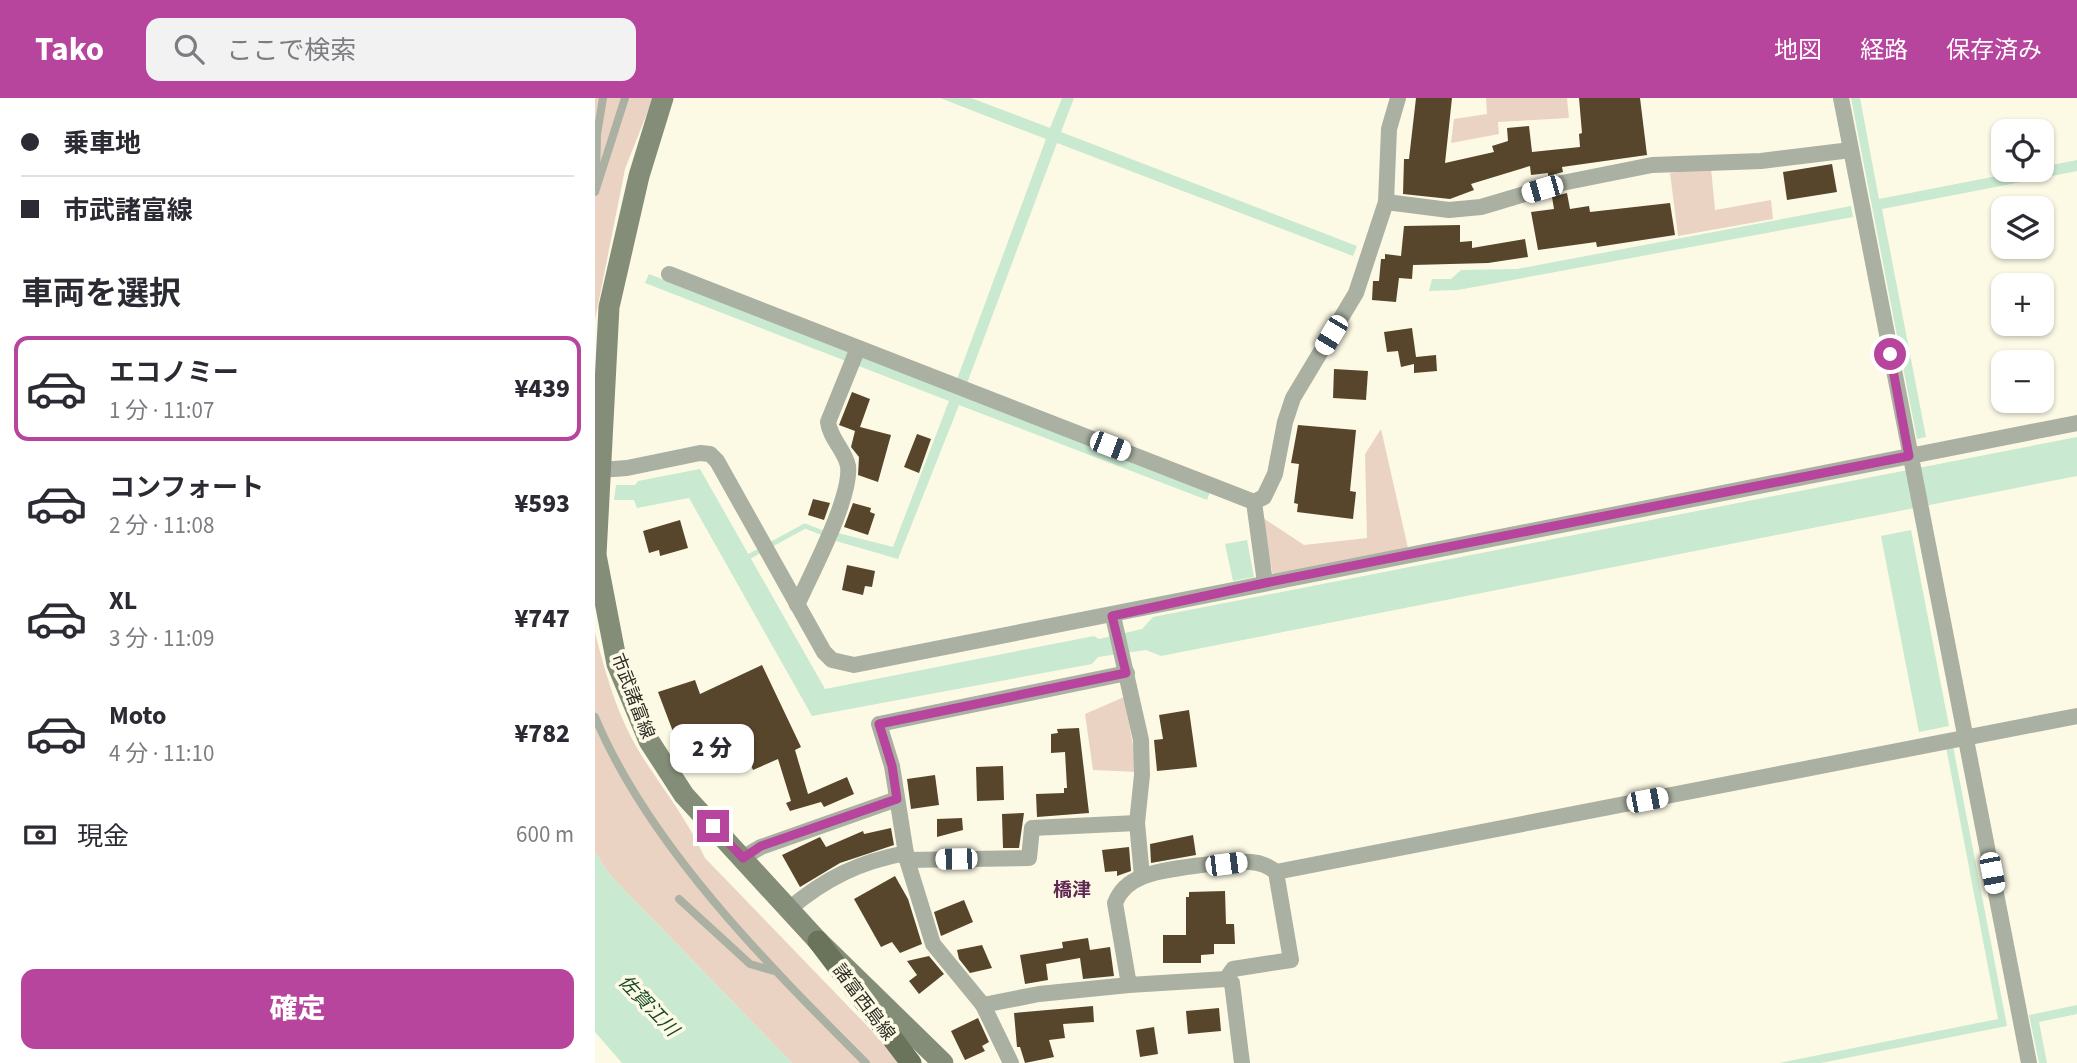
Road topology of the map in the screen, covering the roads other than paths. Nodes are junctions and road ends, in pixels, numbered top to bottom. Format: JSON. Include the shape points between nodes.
{"nodes":[{"id":1,"x":603,"y":98,"type":"edge"},
{"id":2,"x":625,"y":98,"type":"edge"},
{"id":3,"x":663,"y":98,"type":"edge"},
{"id":4,"x":1398,"y":98,"type":"edge"},
{"id":5,"x":1841,"y":98,"type":"edge"},
{"id":6,"x":1851,"y":150,"type":"junction"},
{"id":7,"x":595,"y":190,"type":"edge"},
{"id":8,"x":1386,"y":202,"type":"junction"},
{"id":9,"x":669,"y":274,"type":"dead end"},
{"id":10,"x":856,"y":354,"type":"junction"},
{"id":11,"x":2077,"y":423,"type":"edge"},
{"id":12,"x":1910,"y":461,"type":"junction"},
{"id":13,"x":600,"y":470,"type":"junction"},
{"id":14,"x":1254,"y":502,"type":"junction"},
{"id":15,"x":1265,"y":583,"type":"junction"},
{"id":16,"x":797,"y":605,"type":"junction"},
{"id":17,"x":1114,"y":622,"type":"junction"},
{"id":18,"x":1125,"y":669,"type":"junction"},
{"id":19,"x":2077,"y":716,"type":"edge"},
{"id":20,"x":595,"y":717,"type":"edge"},
{"id":21,"x":1965,"y":738,"type":"junction"},
{"id":22,"x":897,"y":799,"type":"junction"},
{"id":23,"x":1137,"y":823,"type":"junction"},
{"id":24,"x":907,"y":856,"type":"junction"},
{"id":25,"x":743,"y":858,"type":"junction"},
{"id":26,"x":1276,"y":872,"type":"junction"},
{"id":27,"x":1142,"y":876,"type":"junction"},
{"id":28,"x":679,"y":899,"type":"dead end"},
{"id":29,"x":789,"y":909,"type":"junction"},
{"id":30,"x":818,"y":941,"type":"junction"},
{"id":31,"x":774,"y":971,"type":"junction"},
{"id":32,"x":1226,"y":979,"type":"junction"},
{"id":33,"x":1129,"y":985,"type":"junction"},
{"id":34,"x":983,"y":1005,"type":"junction"},
{"id":35,"x":866,"y":1063,"type":"edge"},
{"id":36,"x":911,"y":1063,"type":"edge"},
{"id":37,"x":943,"y":1063,"type":"edge"},
{"id":38,"x":1011,"y":1063,"type":"edge"},
{"id":39,"x":1242,"y":1063,"type":"edge"},
{"id":40,"x":2029,"y":1063,"type":"edge"}],
"edges":[{"from":1,"to":7,"type":"lane"},
{"from":2,"to":7,"type":"lane"},
{"from":3,"to":13,"type":"main road","name":"市武諸富線","via":[[639,176],[610,307]]},
{"from":4,"to":8,"type":"street","via":[[1389,130]]},
{"from":5,"to":6,"type":"street"},
{"from":6,"to":8,"type":"street","via":[[1761,161],[1652,165],[1562,183],[1481,207],[1448,210]]},
{"from":6,"to":12,"type":"street"},
{"from":8,"to":14,"type":"street","via":[[1356,293],[1293,398],[1275,474],[1264,497]]},
{"from":9,"to":10,"type":"street"},
{"from":10,"to":14,"type":"street","via":[[967,390]]},
{"from":10,"to":16,"type":"street","via":[[828,422],[848,463],[848,478]]},
{"from":11,"to":12,"type":"street"},
{"from":12,"to":15,"type":"street"},
{"from":12,"to":21,"type":"street"},
{"from":13,"to":16,"type":"street","via":[[710,454]]},
{"from":13,"to":25,"type":"main road","name":"市武諸富線","via":[[596,555],[617,664],[649,741],[684,794]]},
{"from":14,"to":15,"type":"street"},
{"from":15,"to":17,"type":"street"},
{"from":16,"to":17,"type":"street","via":[[832,660],[854,665]]},
{"from":17,"to":18,"type":"street"},
{"from":18,"to":22,"type":"street","via":[[879,724]]},
{"from":18,"to":23,"type":"street","via":[[1141,740]]},
{"from":19,"to":21,"type":"street"},
{"from":20,"to":31,"type":"lane","via":[[611,756],[644,809]]},
{"from":21,"to":26,"type":"street"},
{"from":21,"to":40,"type":"street"},
{"from":22,"to":24,"type":"street"},
{"from":22,"to":25,"type":"street","via":[[761,846]]},
{"from":23,"to":24,"type":"street","via":[[1032,828],[1029,858]]},
{"from":23,"to":27,"type":"street"},
{"from":24,"to":29,"type":"street","via":[[875,859],[820,883]]},
{"from":24,"to":34,"type":"street","via":[[933,944]]},
{"from":25,"to":29,"type":"main road","name":"市武諸富線"},
{"from":26,"to":27,"type":"street","via":[[1266,864],[1249,862]]},
{"from":26,"to":32,"type":"street","via":[[1291,960],[1233,969]]},
{"from":27,"to":33,"type":"street","via":[[1120,891],[1115,903]]},
{"from":28,"to":31,"type":"lane","via":[[750,964]]},
{"from":29,"to":30,"type":"main road","name":"市武諸富線"},
{"from":30,"to":36,"type":"main road","name":"諸富西島線"},
{"from":30,"to":37,"type":"main road","name":"市武諸富線"},
{"from":31,"to":35,"type":"lane"},
{"from":32,"to":33,"type":"street"},
{"from":32,"to":39,"type":"street","via":[[1232,983]]},
{"from":33,"to":34,"type":"street","via":[[1039,993]]},
{"from":34,"to":38,"type":"street"}]}
